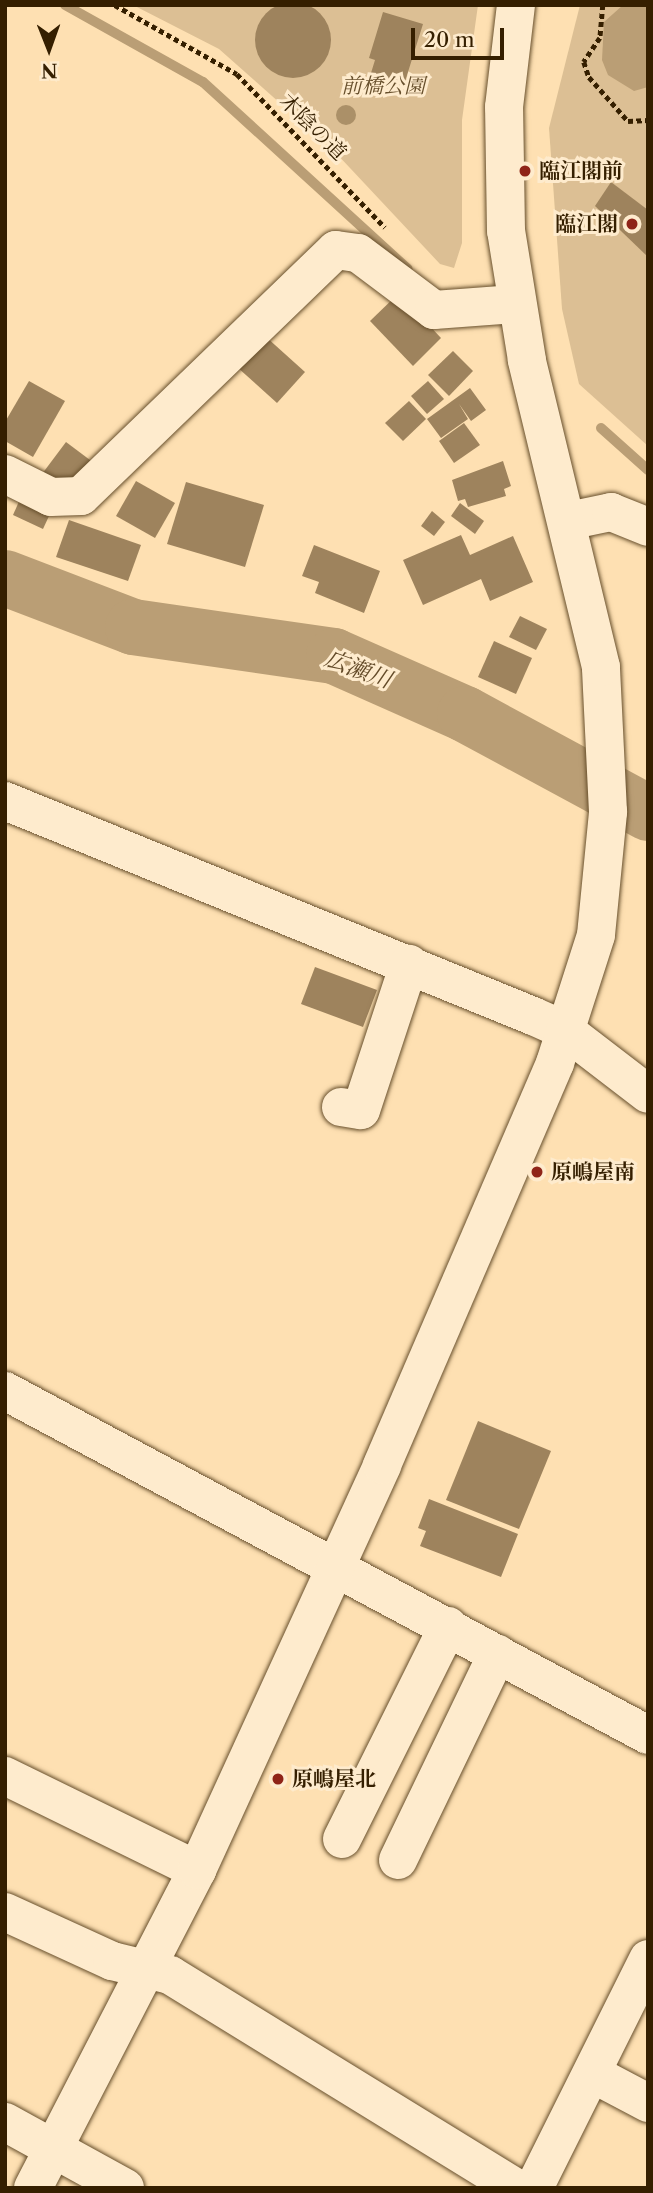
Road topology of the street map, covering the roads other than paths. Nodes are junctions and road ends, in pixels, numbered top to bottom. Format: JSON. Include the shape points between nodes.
{"nodes":[{"id":1,"x":516,"y":5,"type":"edge"},
{"id":2,"x":514,"y":304,"type":"junction"},
{"id":3,"x":5,"y":474,"type":"edge"},
{"id":4,"x":568,"y":521,"type":"junction"},
{"id":5,"x":648,"y":527,"type":"edge"},
{"id":6,"x":5,"y":801,"type":"edge"},
{"id":7,"x":409,"y":964,"type":"junction"},
{"id":8,"x":566,"y":1031,"type":"junction"},
{"id":9,"x":648,"y":1094,"type":"edge"},
{"id":10,"x":341,"y":1107,"type":"dead end"},
{"id":11,"x":5,"y":1391,"type":"edge"},
{"id":12,"x":335,"y":1567,"type":"junction"},
{"id":13,"x":447,"y":1626,"type":"junction"},
{"id":14,"x":497,"y":1654,"type":"junction"},
{"id":15,"x":648,"y":1735,"type":"edge"},
{"id":16,"x":5,"y":1776,"type":"edge"},
{"id":17,"x":342,"y":1839,"type":"dead end"},
{"id":18,"x":398,"y":1860,"type":"dead end"},
{"id":19,"x":197,"y":1870,"type":"junction"},
{"id":20,"x":5,"y":1912,"type":"edge"},
{"id":21,"x":648,"y":1959,"type":"edge"},
{"id":22,"x":147,"y":1969,"type":"junction"},
{"id":23,"x":595,"y":2075,"type":"junction"},
{"id":24,"x":648,"y":2103,"type":"edge"},
{"id":25,"x":5,"y":2122,"type":"edge"},
{"id":26,"x":55,"y":2145,"type":"junction"},
{"id":27,"x":33,"y":2188,"type":"edge"},
{"id":28,"x":125,"y":2188,"type":"edge"},
{"id":29,"x":516,"y":2188,"type":"edge"},
{"id":30,"x":534,"y":2188,"type":"edge"}],
"edges":[{"from":1,"to":2,"type":"street","via":[[503,146]]},
{"from":2,"to":3,"type":"street","via":[[434,310],[358,253],[336,250],[81,496],[51,497]]},
{"from":2,"to":4,"type":"street"},
{"from":4,"to":5,"type":"street","via":[[611,512]]},
{"from":4,"to":8,"type":"street","via":[[596,635],[608,740],[607,841],[596,935]]},
{"from":6,"to":7,"type":"street"},
{"from":7,"to":8,"type":"street"},
{"from":7,"to":10,"type":"street","via":[[361,1110]]},
{"from":8,"to":9,"type":"street"},
{"from":8,"to":12,"type":"street"},
{"from":11,"to":12,"type":"street"},
{"from":12,"to":13,"type":"street"},
{"from":12,"to":19,"type":"street"},
{"from":13,"to":14,"type":"street"},
{"from":13,"to":17,"type":"street"},
{"from":14,"to":15,"type":"street"},
{"from":14,"to":18,"type":"street"},
{"from":16,"to":19,"type":"street"},
{"from":19,"to":22,"type":"street"},
{"from":20,"to":22,"type":"street","via":[[112,1961]]},
{"from":21,"to":23,"type":"street"},
{"from":22,"to":26,"type":"street"},
{"from":22,"to":29,"type":"street","via":[[179,1980]]},
{"from":23,"to":24,"type":"street"},
{"from":23,"to":30,"type":"street"},
{"from":25,"to":26,"type":"street"},
{"from":26,"to":27,"type":"street"},
{"from":26,"to":28,"type":"street"}]}
